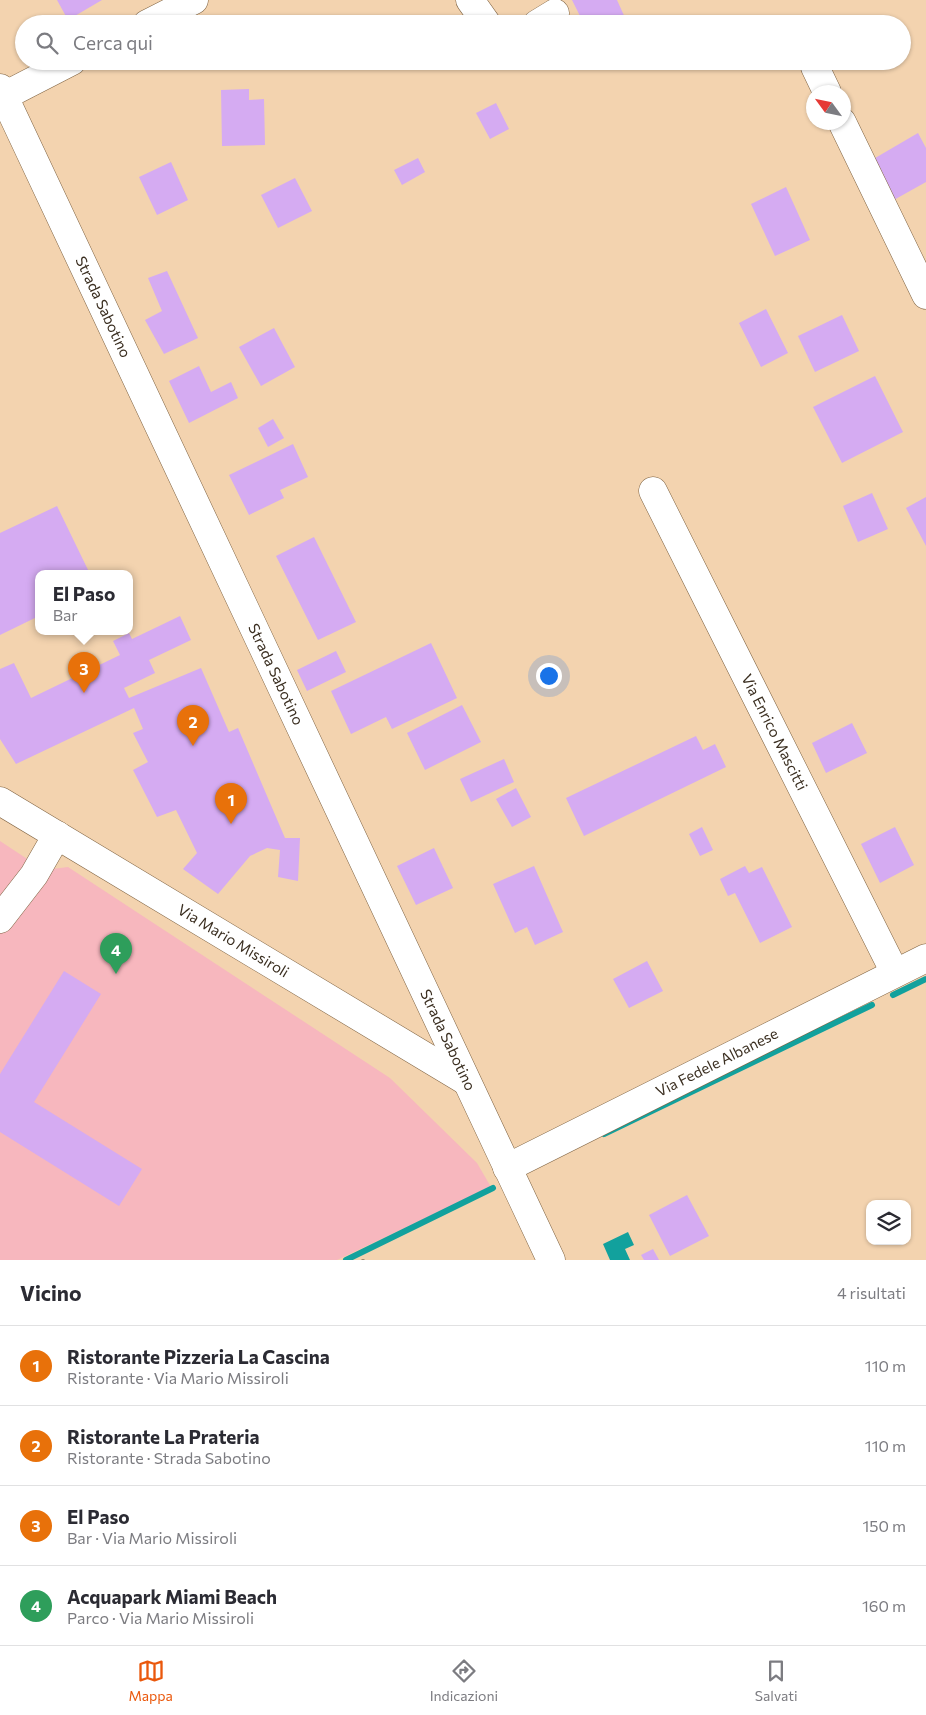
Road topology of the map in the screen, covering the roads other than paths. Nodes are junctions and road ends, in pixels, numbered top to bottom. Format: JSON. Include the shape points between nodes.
{"nodes":[{"id":1,"x":194,"y":0,"type":"edge"},
{"id":2,"x":470,"y":0,"type":"edge"},
{"id":3,"x":165,"y":15,"type":"edge"},
{"id":4,"x":481,"y":15,"type":"edge"},
{"id":5,"x":52,"y":70,"type":"edge"},
{"id":6,"x":816,"y":70,"type":"edge"},
{"id":7,"x":824,"y":85,"type":"edge"},
{"id":8,"x":2,"y":92,"type":"edge"},
{"id":9,"x":846,"y":130,"type":"edge"},
{"id":10,"x":926,"y":295,"type":"edge"},
{"id":11,"x":653,"y":491,"type":"dead end"},
{"id":12,"x":0,"y":802,"type":"edge"},
{"id":13,"x":56,"y":835,"type":"junction"},
{"id":14,"x":0,"y":919,"type":"edge"},
{"id":15,"x":926,"y":958,"type":"edge"},
{"id":16,"x":895,"y":973,"type":"junction"},
{"id":17,"x":466,"y":1081,"type":"junction"},
{"id":18,"x":507,"y":1168,"type":"junction"},
{"id":19,"x":551,"y":1260,"type":"edge"}],
"edges":[{"from":1,"to":3,"type":"street"},
{"from":2,"to":4,"type":"street"},
{"from":5,"to":8,"type":"street"},
{"from":6,"to":7,"type":"street"},
{"from":8,"to":17,"type":"street","name":"Strada Sabotino"},
{"from":9,"to":10,"type":"street"},
{"from":11,"to":16,"type":"street","name":"Via Enrico Mascitti"},
{"from":12,"to":13,"type":"street","name":"Via Mario Missiroli"},
{"from":13,"to":14,"type":"street","via":[[34,875]]},
{"from":13,"to":17,"type":"street","name":"Via Mario Missiroli"},
{"from":15,"to":16,"type":"street","name":"Via Fedele Albanese"},
{"from":16,"to":18,"type":"street","name":"Via Fedele Albanese"},
{"from":17,"to":18,"type":"street","name":"Strada Sabotino"},
{"from":18,"to":19,"type":"street","name":"Strada Sabotino"}]}
